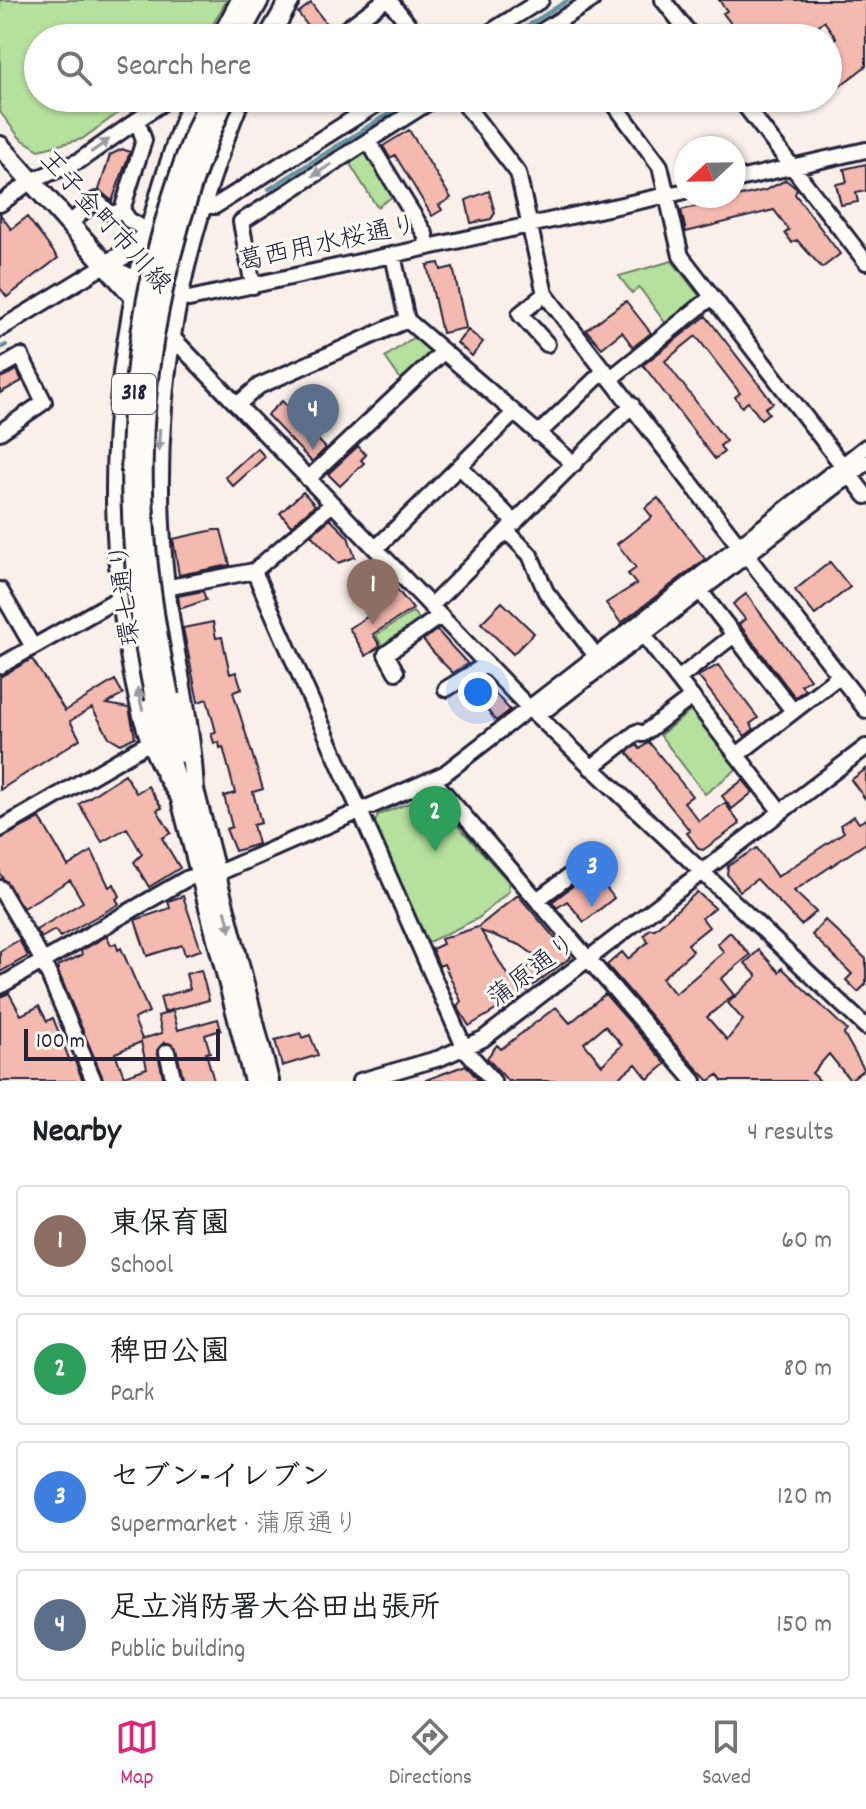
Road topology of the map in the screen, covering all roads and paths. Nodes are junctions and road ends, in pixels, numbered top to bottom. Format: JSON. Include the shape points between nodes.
{"nodes":[{"id":1,"x":241,"y":0,"type":"edge"},
{"id":2,"x":259,"y":0,"type":"edge"},
{"id":3,"x":275,"y":0,"type":"edge"},
{"id":4,"x":290,"y":0,"type":"edge"},
{"id":5,"x":387,"y":0,"type":"edge"},
{"id":6,"x":541,"y":0,"type":"edge"},
{"id":7,"x":592,"y":0,"type":"edge"},
{"id":8,"x":663,"y":0,"type":"edge"},
{"id":9,"x":228,"y":24,"type":"edge"},
{"id":10,"x":246,"y":24,"type":"edge"},
{"id":11,"x":262,"y":24,"type":"edge"},
{"id":12,"x":276,"y":24,"type":"edge"},
{"id":13,"x":354,"y":24,"type":"edge"},
{"id":14,"x":407,"y":24,"type":"edge"},
{"id":15,"x":503,"y":24,"type":"edge"},
{"id":16,"x":555,"y":24,"type":"edge"},
{"id":17,"x":682,"y":24,"type":"edge"},
{"id":18,"x":149,"y":112,"type":"edge"},
{"id":19,"x":188,"y":112,"type":"edge"},
{"id":20,"x":205,"y":112,"type":"edge"},
{"id":21,"x":220,"y":112,"type":"edge"},
{"id":22,"x":235,"y":112,"type":"edge"},
{"id":23,"x":364,"y":112,"type":"edge"},
{"id":24,"x":413,"y":112,"type":"edge"},
{"id":25,"x":471,"y":112,"type":"edge"},
{"id":26,"x":621,"y":112,"type":"edge"},
{"id":27,"x":750,"y":112,"type":"edge"},
{"id":28,"x":137,"y":120,"type":"junction"},
{"id":29,"x":368,"y":141,"type":"junction"},
{"id":30,"x":0,"y":146,"type":"edge"},
{"id":31,"x":866,"y":150,"type":"edge"},
{"id":32,"x":792,"y":166,"type":"junction"},
{"id":33,"x":746,"y":177,"type":"edge"},
{"id":34,"x":31,"y":181,"type":"junction"},
{"id":35,"x":674,"y":193,"type":"edge"},
{"id":36,"x":666,"y":195,"type":"junction"},
{"id":37,"x":0,"y":204,"type":"edge"},
{"id":38,"x":199,"y":206,"type":"junction"},
{"id":39,"x":122,"y":210,"type":"junction"},
{"id":40,"x":69,"y":224,"type":"junction"},
{"id":41,"x":529,"y":225,"type":"junction"},
{"id":42,"x":148,"y":231,"type":"junction"},
{"id":43,"x":428,"y":247,"type":"junction"},
{"id":44,"x":393,"y":255,"type":"junction"},
{"id":45,"x":866,"y":262,"type":"edge"},
{"id":46,"x":105,"y":265,"type":"junction"},
{"id":47,"x":253,"y":286,"type":"junction"},
{"id":48,"x":135,"y":288,"type":"junction"},
{"id":49,"x":545,"y":294,"type":"junction"},
{"id":50,"x":176,"y":296,"type":"junction"},
{"id":51,"x":712,"y":297,"type":"junction"},
{"id":52,"x":407,"y":320,"type":"junction"},
{"id":53,"x":0,"y":329,"type":"edge"},
{"id":54,"x":169,"y":334,"type":"junction"},
{"id":55,"x":547,"y":344,"type":"dead end"},
{"id":56,"x":443,"y":352,"type":"junction"},
{"id":57,"x":0,"y":368,"type":"edge"},
{"id":58,"x":608,"y":374,"type":"junction"},
{"id":59,"x":237,"y":405,"type":"junction"},
{"id":60,"x":632,"y":405,"type":"junction"},
{"id":61,"x":514,"y":413,"type":"junction"},
{"id":62,"x":0,"y":432,"type":"edge"},
{"id":63,"x":538,"y":434,"type":"junction"},
{"id":64,"x":866,"y":447,"type":"edge"},
{"id":65,"x":866,"y":463,"type":"edge"},
{"id":66,"x":574,"y":464,"type":"junction"},
{"id":67,"x":460,"y":467,"type":"junction"},
{"id":68,"x":846,"y":470,"type":"junction"},
{"id":69,"x":308,"y":479,"type":"junction"},
{"id":70,"x":866,"y":496,"type":"edge"},
{"id":71,"x":332,"y":504,"type":"junction"},
{"id":72,"x":511,"y":527,"type":"junction"},
{"id":73,"x":376,"y":548,"type":"junction"},
{"id":74,"x":743,"y":550,"type":"junction"},
{"id":75,"x":254,"y":571,"type":"junction"},
{"id":76,"x":165,"y":588,"type":"junction"},
{"id":77,"x":0,"y":590,"type":"edge"},
{"id":78,"x":700,"y":591,"type":"junction"},
{"id":79,"x":121,"y":597,"type":"junction"},
{"id":80,"x":436,"y":611,"type":"junction"},
{"id":81,"x":640,"y":630,"type":"junction"},
{"id":82,"x":734,"y":635,"type":"junction"},
{"id":83,"x":33,"y":647,"type":"junction"},
{"id":84,"x":597,"y":657,"type":"junction"},
{"id":85,"x":487,"y":664,"type":"junction"},
{"id":86,"x":0,"y":666,"type":"edge"},
{"id":87,"x":396,"y":672,"type":"dead end"},
{"id":88,"x":839,"y":676,"type":"junction"},
{"id":89,"x":678,"y":679,"type":"junction"},
{"id":90,"x":446,"y":689,"type":"dead end"},
{"id":91,"x":162,"y":697,"type":"junction"},
{"id":92,"x":692,"y":697,"type":"junction"},
{"id":93,"x":530,"y":709,"type":"junction"},
{"id":94,"x":866,"y":710,"type":"edge"},
{"id":95,"x":793,"y":711,"type":"junction"},
{"id":96,"x":150,"y":742,"type":"junction"},
{"id":97,"x":866,"y":747,"type":"edge"},
{"id":98,"x":737,"y":755,"type":"junction"},
{"id":99,"x":591,"y":768,"type":"junction"},
{"id":100,"x":433,"y":780,"type":"junction"},
{"id":101,"x":187,"y":794,"type":"junction"},
{"id":102,"x":359,"y":812,"type":"junction"},
{"id":103,"x":781,"y":812,"type":"junction"},
{"id":104,"x":0,"y":829,"type":"edge"},
{"id":105,"x":573,"y":873,"type":"dead end"},
{"id":106,"x":702,"y":873,"type":"junction"},
{"id":107,"x":208,"y":874,"type":"junction"},
{"id":108,"x":0,"y":888,"type":"edge"},
{"id":109,"x":537,"y":900,"type":"junction"},
{"id":110,"x":589,"y":960,"type":"junction"},
{"id":111,"x":43,"y":961,"type":"junction"},
{"id":112,"x":0,"y":986,"type":"edge"},
{"id":113,"x":866,"y":1027,"type":"edge"},
{"id":114,"x":465,"y":1049,"type":"junction"},
{"id":115,"x":167,"y":1052,"type":"dead end"},
{"id":116,"x":94,"y":1081,"type":"edge"},
{"id":117,"x":174,"y":1081,"type":"edge"},
{"id":118,"x":254,"y":1081,"type":"edge"},
{"id":119,"x":269,"y":1081,"type":"edge"},
{"id":120,"x":360,"y":1081,"type":"edge"},
{"id":121,"x":493,"y":1081,"type":"edge"},
{"id":122,"x":694,"y":1081,"type":"edge"}],
"edges":[{"from":1,"to":9,"type":"main road"},
{"from":2,"to":10,"type":"main road"},
{"from":3,"to":11,"type":"main road"},
{"from":4,"to":12,"type":"main road"},
{"from":5,"to":13,"type":"street"},
{"from":5,"to":14,"type":"street"},
{"from":6,"to":15,"type":"street"},
{"from":7,"to":16,"type":"street"},
{"from":8,"to":17,"type":"street"},
{"from":18,"to":28,"type":"street"},
{"from":19,"to":42,"type":"main road","number":"318"},
{"from":20,"to":91,"type":"main road","name":"環七通り","number":"318","bridge":true,"via":[[161,238],[135,380],[129,478],[132,543],[138,606]]},
{"from":21,"to":91,"type":"main road","name":"環七通り","number":"318","bridge":true,"via":[[176,241],[156,334],[145,424],[143,490]]},
{"from":22,"to":38,"type":"main road","number":"318"},
{"from":23,"to":38,"type":"street","via":[[215,206]]},
{"from":24,"to":29,"type":"street"},
{"from":25,"to":41,"type":"street","via":[[518,173]]},
{"from":26,"to":36,"type":"street","via":[[658,161]]},
{"from":27,"to":32,"type":"street"},
{"from":34,"to":28,"type":"street","one_way":true,"via":[[79,161]]},
{"from":28,"to":39,"type":"street","via":[[144,140]]},
{"from":29,"to":43,"type":"street"},
{"from":29,"to":47,"type":"street","one_way":true,"via":[[241,222]]},
{"from":30,"to":34,"type":"main road","name":"王子金町市川線"},
{"from":31,"to":32,"type":"street"},
{"from":32,"to":33,"type":"street"},
{"from":32,"to":45,"type":"street"},
{"from":34,"to":37,"type":"street"},
{"from":34,"to":40,"type":"main road","name":"王子金町市川線"},
{"from":35,"to":36,"type":"street","name":"葛西用水桜通り"},
{"from":36,"to":41,"type":"street","name":"葛西用水桜通り"},
{"from":36,"to":51,"type":"street","via":[[681,256]]},
{"from":38,"to":50,"type":"main road","number":"318"},
{"from":39,"to":40,"type":"street","via":[[112,215],[96,200]]},
{"from":39,"to":42,"type":"street"},
{"from":40,"to":46,"type":"main road","name":"王子金町市川線"},
{"from":41,"to":43,"type":"street","name":"葛西用水桜通り"},
{"from":41,"to":49,"type":"street"},
{"from":42,"to":46,"type":"main road","via":[[131,251]]},
{"from":42,"to":48,"type":"main road","number":"318"},
{"from":43,"to":44,"type":"street","name":"葛西用水桜通り"},
{"from":44,"to":47,"type":"street","name":"葛西用水桜通り"},
{"from":44,"to":52,"type":"street"},
{"from":46,"to":48,"type":"main road","name":"王子金町市川線"},
{"from":46,"to":53,"type":"street"},
{"from":47,"to":50,"type":"street","name":"葛西用水桜通り","via":[[189,299]]},
{"from":48,"to":50,"type":"street","name":"葛西用水桜通り"},
{"from":48,"to":54,"type":"main road","name":"王子金町市川線"},
{"from":48,"to":79,"type":"main road","number":"318","via":[[117,443]]},
{"from":49,"to":55,"type":"street","via":[[520,314]]},
{"from":49,"to":58,"type":"street"},
{"from":50,"to":54,"type":"main road","number":"318"},
{"from":51,"to":58,"type":"street"},
{"from":51,"to":68,"type":"street"},
{"from":52,"to":56,"type":"street"},
{"from":52,"to":59,"type":"street","via":[[259,386]]},
{"from":54,"to":59,"type":"street"},
{"from":54,"to":76,"type":"main road","number":"318","one_way":true,"via":[[158,466]]},
{"from":56,"to":61,"type":"street"},
{"from":56,"to":69,"type":"street"},
{"from":57,"to":62,"type":"street","via":[[21,356],[44,402]]},
{"from":58,"to":60,"type":"street"},
{"from":58,"to":63,"type":"street"},
{"from":59,"to":69,"type":"street"},
{"from":60,"to":66,"type":"street"},
{"from":60,"to":74,"type":"street"},
{"from":61,"to":63,"type":"street"},
{"from":61,"to":67,"type":"street"},
{"from":63,"to":66,"type":"street"},
{"from":64,"to":68,"type":"street"},
{"from":65,"to":68,"type":"street"},
{"from":66,"to":72,"type":"street"},
{"from":67,"to":72,"type":"street"},
{"from":67,"to":73,"type":"street"},
{"from":68,"to":70,"type":"street"},
{"from":68,"to":74,"type":"street"},
{"from":69,"to":71,"type":"street"},
{"from":71,"to":73,"type":"street"},
{"from":71,"to":75,"type":"street"},
{"from":72,"to":80,"type":"street"},
{"from":72,"to":84,"type":"street","via":[[546,592]]},
{"from":73,"to":80,"type":"street"},
{"from":74,"to":78,"type":"street"},
{"from":74,"to":81,"type":"street"},
{"from":74,"to":88,"type":"street"},
{"from":75,"to":76,"type":"street"},
{"from":75,"to":102,"type":"street"},
{"from":76,"to":101,"type":"main road","number":"318","via":[[192,742]]},
{"from":77,"to":83,"type":"street"},
{"from":78,"to":81,"type":"street"},
{"from":78,"to":82,"type":"street"},
{"from":79,"to":83,"type":"street"},
{"from":96,"to":79,"type":"main road","number":"318","one_way":true},
{"from":80,"to":85,"type":"street"},
{"from":80,"to":87,"type":"street","via":[[386,654]]},
{"from":81,"to":84,"type":"street"},
{"from":81,"to":89,"type":"street"},
{"from":81,"to":93,"type":"street","via":[[548,708]]},
{"from":82,"to":89,"type":"street"},
{"from":82,"to":95,"type":"street"},
{"from":83,"to":86,"type":"street"},
{"from":84,"to":93,"type":"street"},
{"from":85,"to":90,"type":"street"},
{"from":85,"to":93,"type":"street"},
{"from":88,"to":94,"type":"street"},
{"from":88,"to":95,"type":"street"},
{"from":89,"to":92,"type":"street"},
{"from":91,"to":101,"type":"main road","name":"環七通り","number":"318"},
{"from":92,"to":98,"type":"street"},
{"from":92,"to":99,"type":"street"},
{"from":93,"to":99,"type":"street"},
{"from":93,"to":100,"type":"street"},
{"from":95,"to":98,"type":"street"},
{"from":96,"to":101,"type":"main road","number":"318","via":[[159,768]]},
{"from":96,"to":104,"type":"street"},
{"from":97,"to":103,"type":"street","name":"蒲原通り"},
{"from":98,"to":103,"type":"street"},
{"from":99,"to":106,"type":"street"},
{"from":100,"to":102,"type":"street"},
{"from":100,"to":109,"type":"street"},
{"from":101,"to":107,"type":"main road","name":"環七通り","number":"318"},
{"from":102,"to":107,"type":"street"},
{"from":102,"to":114,"type":"street"},
{"from":103,"to":106,"type":"street","name":"蒲原通り"},
{"from":105,"to":109,"type":"street"},
{"from":106,"to":110,"type":"street","name":"蒲原通り"},
{"from":106,"to":113,"type":"street"},
{"from":107,"to":111,"type":"street","via":[[186,879]]},
{"from":107,"to":118,"type":"main road","name":"環七通り","number":"318"},
{"from":107,"to":119,"type":"main road","name":"環七通り","number":"318","one_way":true},
{"from":108,"to":111,"type":"street"},
{"from":109,"to":110,"type":"street"},
{"from":110,"to":114,"type":"street","name":"蒲原通り"},
{"from":110,"to":122,"type":"street"},
{"from":111,"to":112,"type":"street"},
{"from":111,"to":116,"type":"street"},
{"from":114,"to":120,"type":"street","name":"蒲原通り"},
{"from":114,"to":121,"type":"street"},
{"from":115,"to":117,"type":"street"}]}
